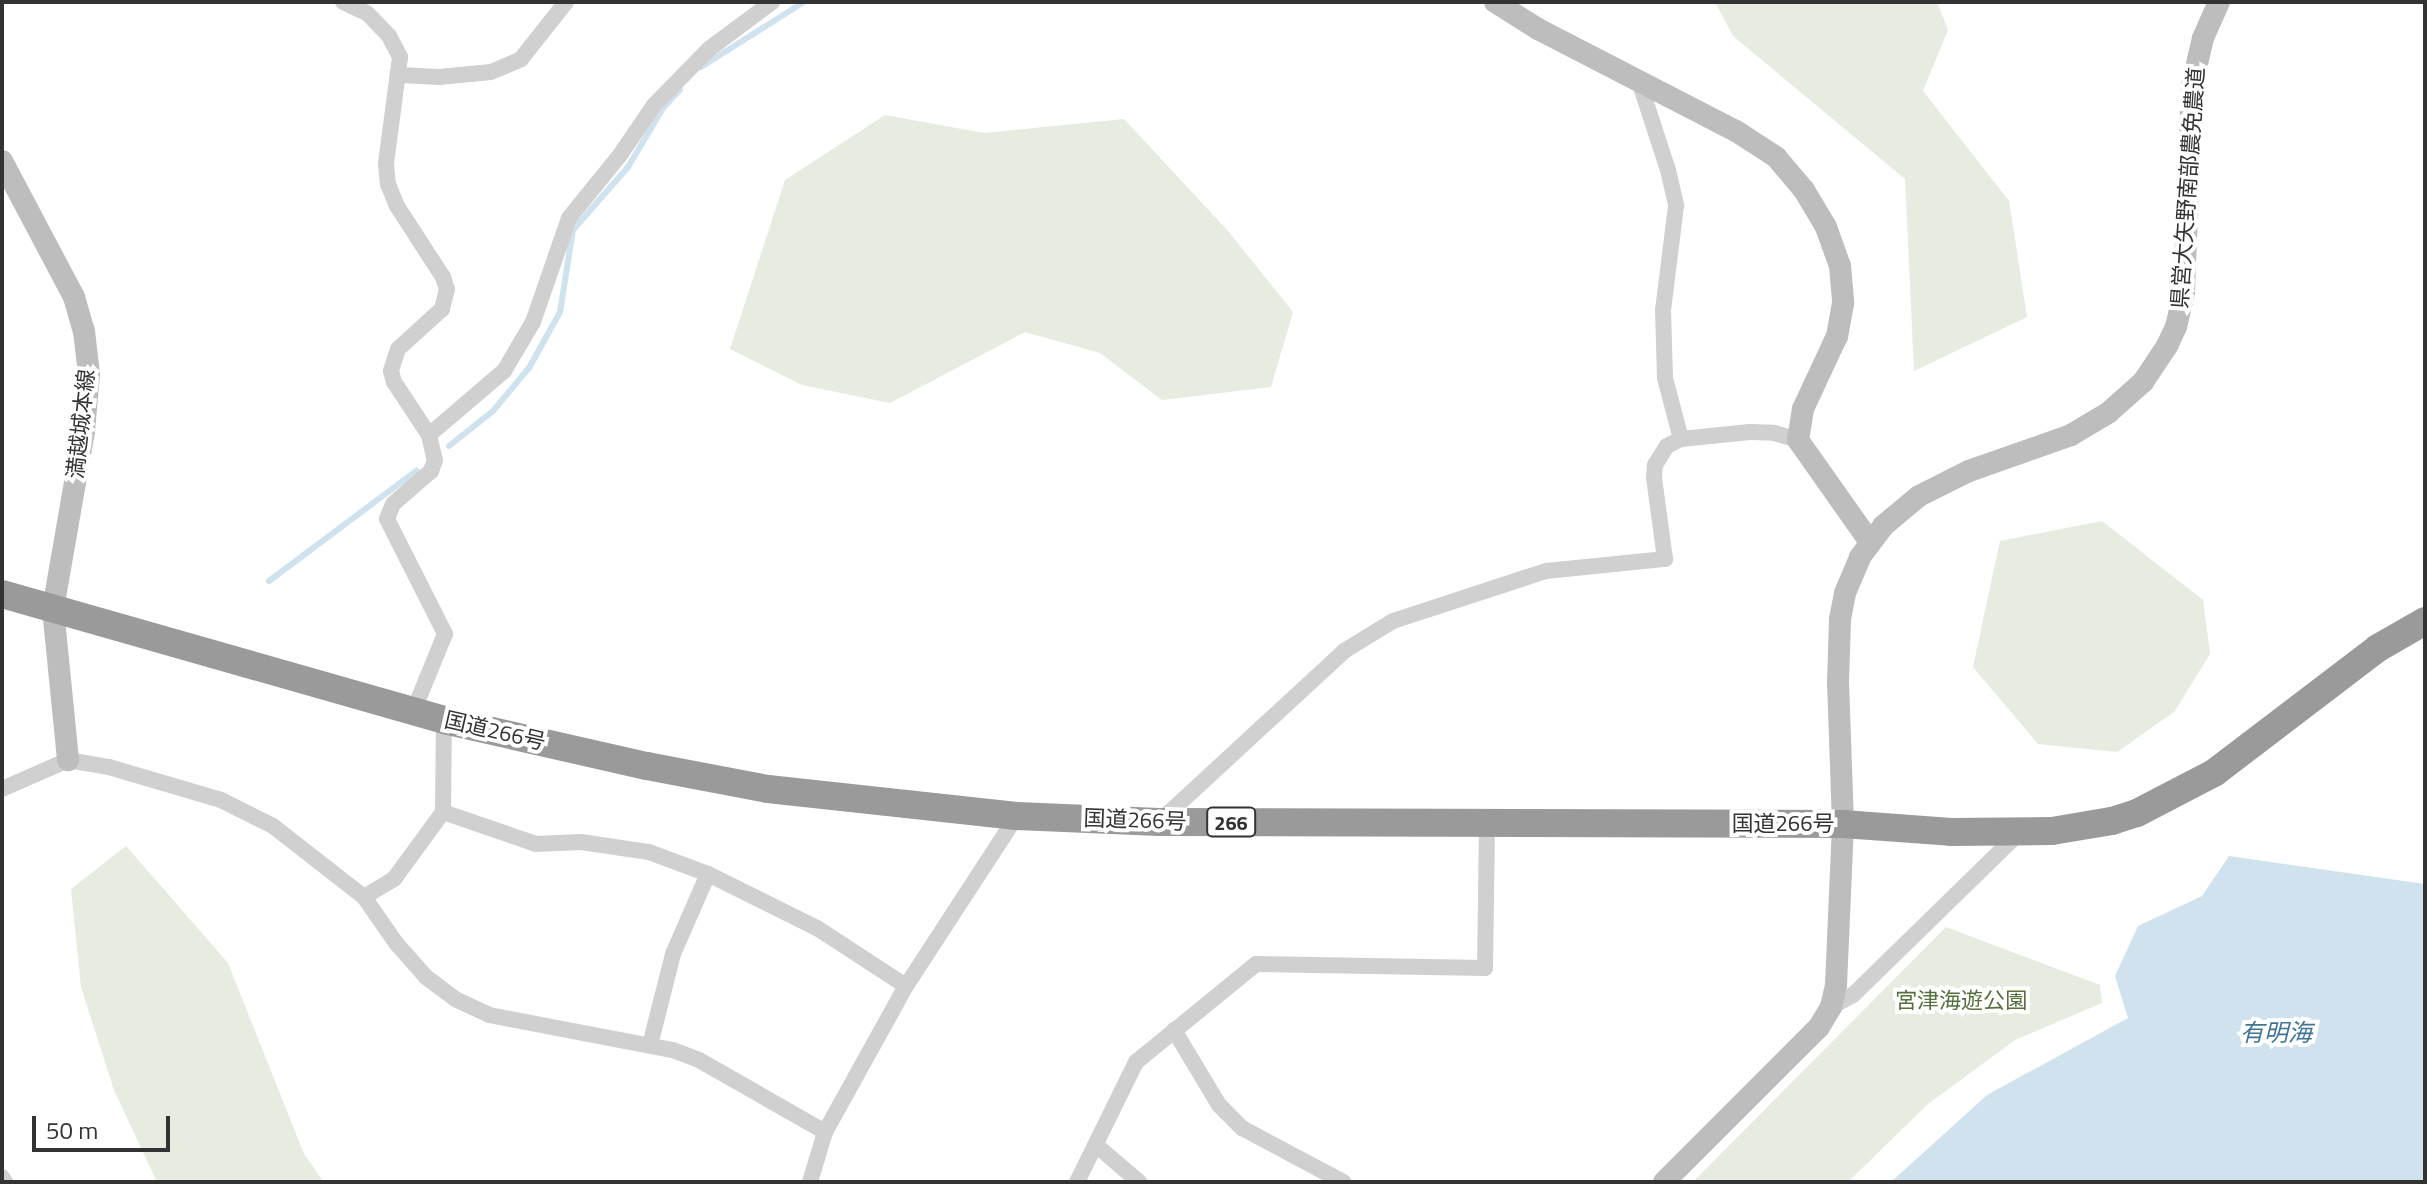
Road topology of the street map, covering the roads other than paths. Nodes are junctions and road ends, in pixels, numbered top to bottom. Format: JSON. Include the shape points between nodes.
{"nodes":[{"id":1,"x":343,"y":2,"type":"edge"},
{"id":2,"x":566,"y":2,"type":"edge"},
{"id":3,"x":772,"y":2,"type":"edge"},
{"id":4,"x":1495,"y":2,"type":"edge"},
{"id":5,"x":2219,"y":2,"type":"edge"},
{"id":6,"x":400,"y":75,"type":"junction"},
{"id":7,"x":1639,"y":81,"type":"junction"},
{"id":8,"x":2,"y":161,"type":"edge"},
{"id":9,"x":429,"y":435,"type":"junction"},
{"id":10,"x":1681,"y":439,"type":"junction"},
{"id":11,"x":1798,"y":440,"type":"junction"},
{"id":12,"x":1870,"y":542,"type":"junction"},
{"id":13,"x":2,"y":594,"type":"edge"},
{"id":14,"x":53,"y":609,"type":"junction"},
{"id":15,"x":2425,"y":621,"type":"edge"},
{"id":16,"x":413,"y":712,"type":"junction"},
{"id":17,"x":444,"y":720,"type":"junction"},
{"id":18,"x":68,"y":760,"type":"junction"},
{"id":19,"x":2,"y":789,"type":"edge"},
{"id":20,"x":443,"y":812,"type":"junction"},
{"id":21,"x":1017,"y":816,"type":"junction"},
{"id":22,"x":1159,"y":822,"type":"junction"},
{"id":23,"x":1487,"y":823,"type":"junction"},
{"id":24,"x":1843,"y":824,"type":"junction"},
{"id":25,"x":2020,"y":832,"type":"junction"},
{"id":26,"x":708,"y":874,"type":"junction"},
{"id":27,"x":364,"y":897,"type":"junction"},
{"id":28,"x":906,"y":986,"type":"junction"},
{"id":29,"x":1831,"y":1007,"type":"junction"},
{"id":30,"x":1174,"y":1030,"type":"junction"},
{"id":31,"x":650,"y":1045,"type":"junction"},
{"id":32,"x":825,"y":1132,"type":"junction"},
{"id":33,"x":1096,"y":1145,"type":"junction"},
{"id":34,"x":2,"y":1177,"type":"edge"},
{"id":35,"x":5,"y":1182,"type":"edge"},
{"id":36,"x":810,"y":1182,"type":"edge"},
{"id":37,"x":1077,"y":1182,"type":"edge"},
{"id":38,"x":1139,"y":1182,"type":"edge"},
{"id":39,"x":1343,"y":1182,"type":"edge"},
{"id":40,"x":1664,"y":1182,"type":"edge"}],
"edges":[{"from":1,"to":6,"type":"street","via":[[367,13],[389,36],[400,57]]},
{"from":2,"to":6,"type":"street","via":[[521,59],[491,72]]},
{"from":3,"to":9,"type":"street","via":[[709,49],[654,105],[569,218],[533,322],[504,371]]},
{"from":4,"to":7,"type":"street"},
{"from":5,"to":12,"type":"street","name":"県営大矢野南部農免農道","via":[[2203,38],[2192,85],[2184,291],[2176,327],[2157,364],[2108,413],[2071,435],[1943,483],[1897,512]]},
{"from":6,"to":9,"type":"street","via":[[386,163],[388,184],[447,289],[442,309],[398,349],[391,371]]},
{"from":7,"to":10,"type":"street","via":[[1676,206],[1663,310],[1665,378]]},
{"from":7,"to":11,"type":"street","via":[[1776,157],[1826,227],[1840,266],[1843,303],[1837,336],[1803,409]]},
{"from":8,"to":14,"type":"street","name":"満越城本線","via":[[74,297],[89,374]]},
{"from":9,"to":16,"type":"street","via":[[435,460],[431,471],[393,504],[387,519],[445,634]]},
{"from":10,"to":11,"type":"street","via":[[1750,432]]},
{"from":10,"to":22,"type":"street","via":[[1667,446],[1655,465],[1665,559],[1546,571],[1393,621],[1344,651]]},
{"from":11,"to":12,"type":"street"},
{"from":12,"to":24,"type":"street","name":"県営大矢野南部農免農道","via":[[1853,571],[1840,619]]},
{"from":13,"to":14,"type":"highway","name":"国道266号","number":"266"},
{"from":14,"to":16,"type":"highway","name":"国道266号","number":"266"},
{"from":14,"to":18,"type":"street","name":"満越城本線"},
{"from":15,"to":25,"type":"highway","name":"国道266号","number":"266","via":[[2378,648],[2252,746],[2176,795],[2112,821]]},
{"from":16,"to":17,"type":"highway","name":"国道266号","number":"266"},
{"from":17,"to":20,"type":"street"},
{"from":17,"to":21,"type":"highway","name":"国道266号","number":"266","via":[[768,789]]},
{"from":18,"to":19,"type":"street"},
{"from":18,"to":27,"type":"street","via":[[221,800],[273,826]]},
{"from":20,"to":26,"type":"street","via":[[536,844],[581,842],[649,852]]},
{"from":20,"to":27,"type":"street","via":[[394,879]]},
{"from":21,"to":22,"type":"highway","name":"国道266号","number":"266"},
{"from":21,"to":28,"type":"street"},
{"from":22,"to":23,"type":"highway","name":"国道266号","number":"266"},
{"from":23,"to":24,"type":"highway","name":"国道266号","number":"266"},
{"from":23,"to":30,"type":"street","via":[[1485,968],[1256,964]]},
{"from":24,"to":25,"type":"highway","name":"国道266号","number":"266"},
{"from":24,"to":29,"type":"street","name":"県営大矢野南部農免農道"},
{"from":25,"to":29,"type":"street","via":[[1853,995]]},
{"from":26,"to":28,"type":"street","via":[[817,928]]},
{"from":26,"to":31,"type":"street","via":[[673,954]]},
{"from":27,"to":31,"type":"street","via":[[426,977],[455,999],[489,1015]]},
{"from":28,"to":32,"type":"street"},
{"from":29,"to":40,"type":"street","via":[[1819,1027]]},
{"from":30,"to":33,"type":"street","via":[[1136,1062]]},
{"from":30,"to":39,"type":"street","via":[[1219,1105],[1242,1128]]},
{"from":31,"to":32,"type":"street","via":[[699,1060]]},
{"from":32,"to":36,"type":"street"},
{"from":33,"to":37,"type":"street"},
{"from":33,"to":38,"type":"street"},
{"from":34,"to":35,"type":"street"}]}
